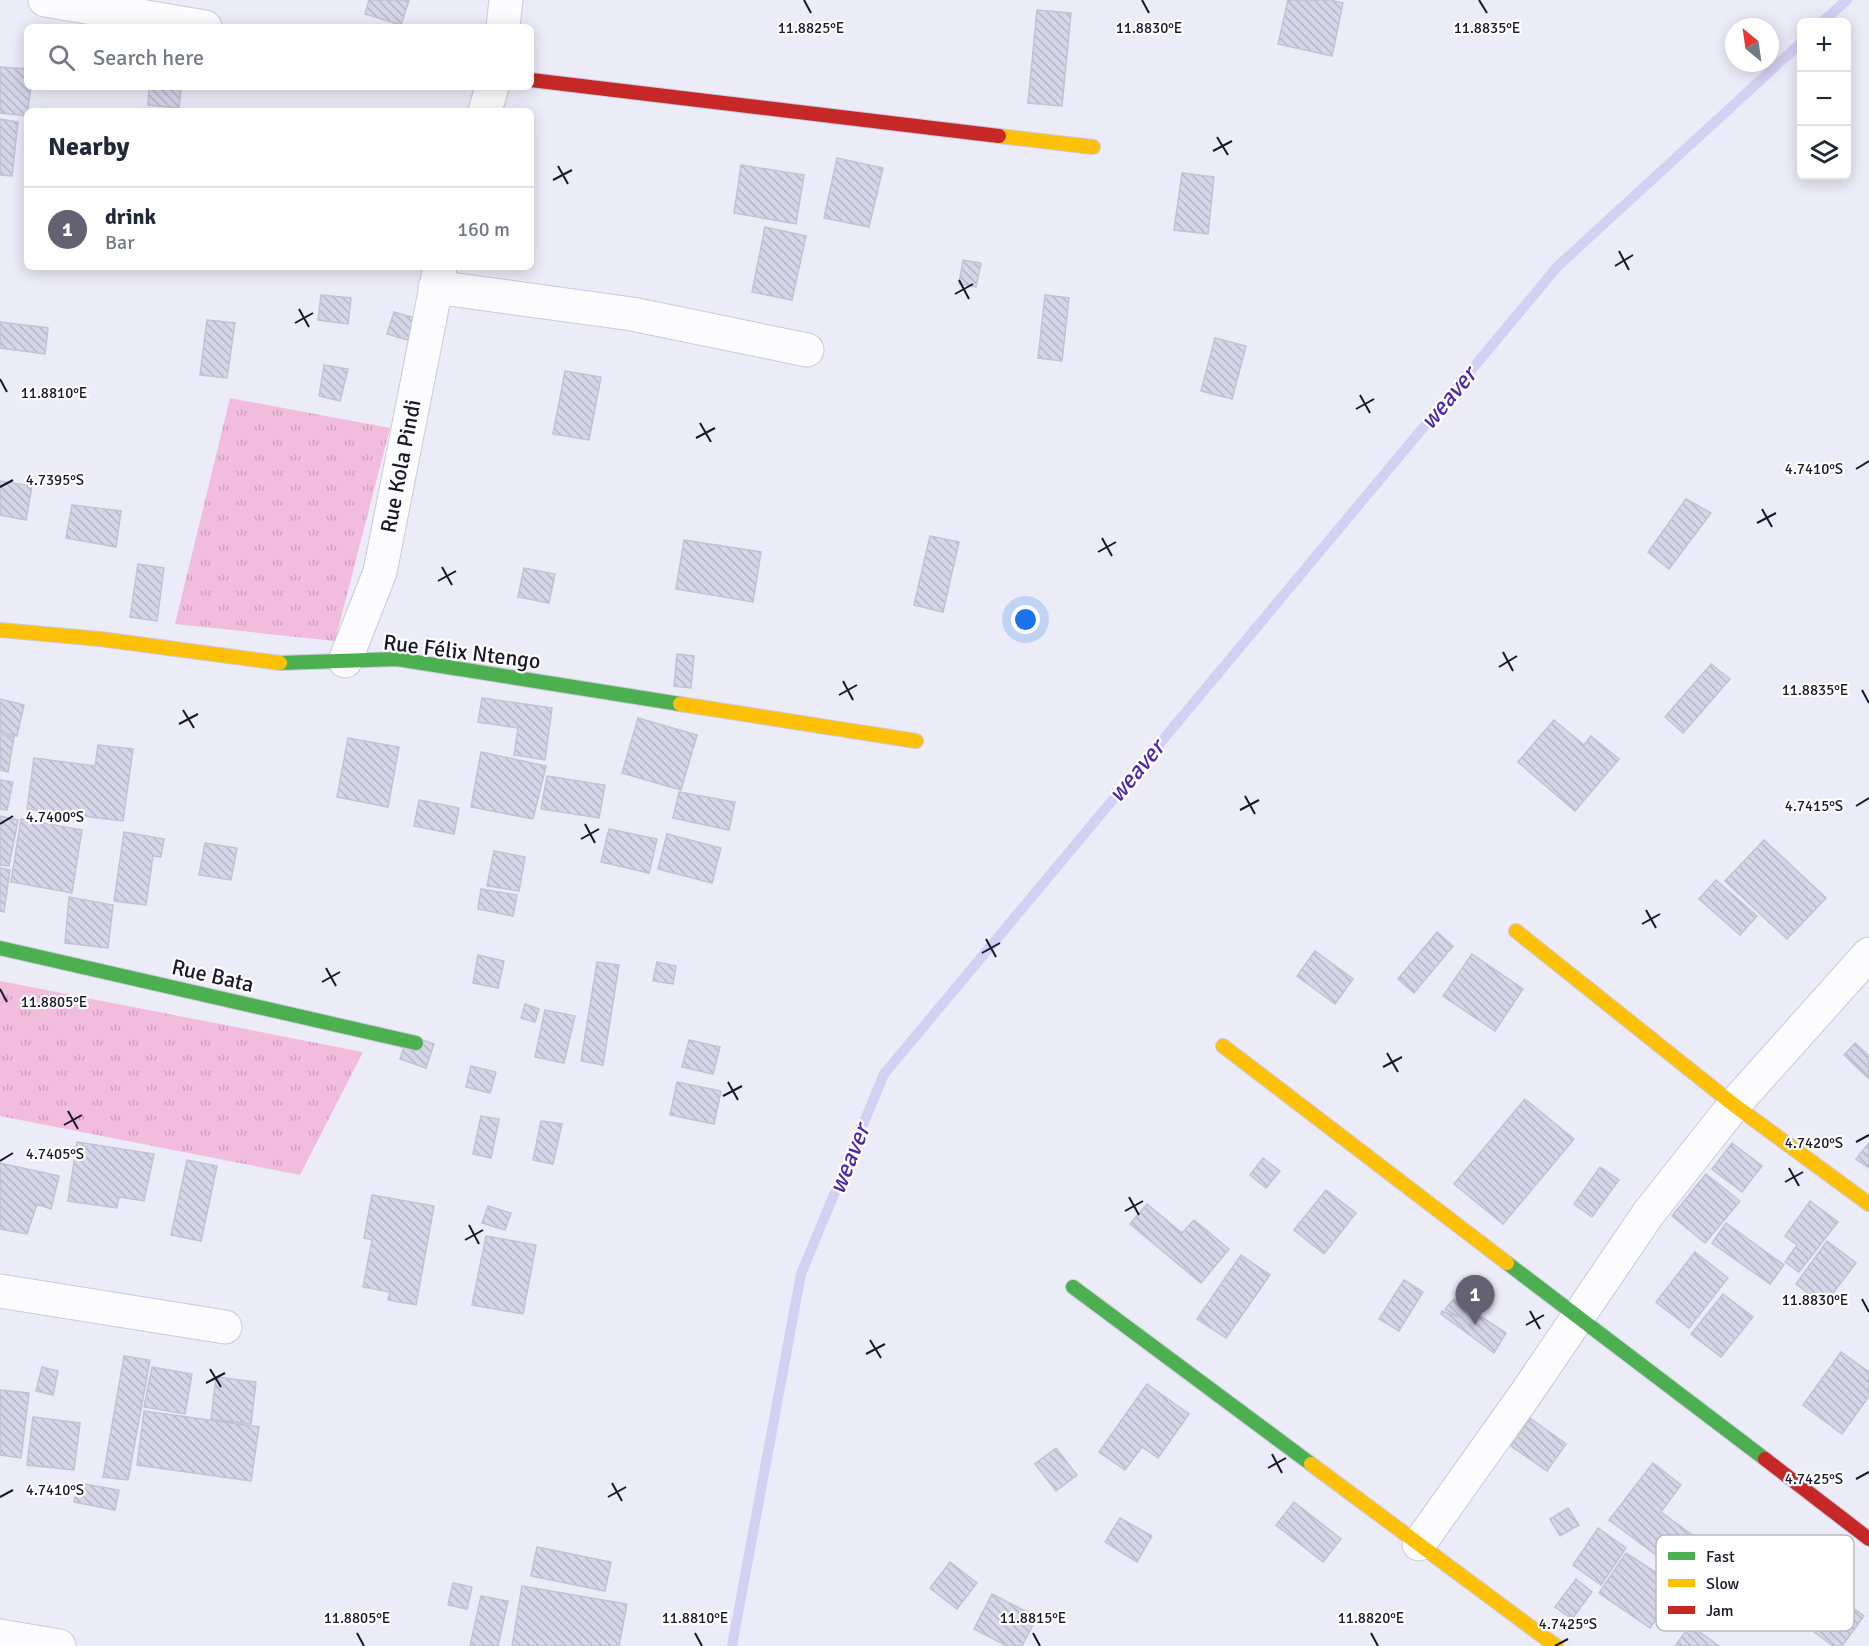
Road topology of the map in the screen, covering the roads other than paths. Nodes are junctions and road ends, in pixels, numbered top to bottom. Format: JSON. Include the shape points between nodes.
{"nodes":[{"id":1,"x":45,"y":0,"type":"edge"},
{"id":2,"x":506,"y":0,"type":"edge"},
{"id":3,"x":130,"y":6,"type":"edge"},
{"id":4,"x":194,"y":24,"type":"edge"},
{"id":5,"x":502,"y":24,"type":"edge"},
{"id":6,"x":534,"y":80,"type":"edge"},
{"id":7,"x":491,"y":90,"type":"edge"},
{"id":8,"x":486,"y":108,"type":"edge"},
{"id":9,"x":1093,"y":147,"type":"dead end"},
{"id":10,"x":438,"y":277,"type":"edge"},
{"id":11,"x":807,"y":350,"type":"dead end"},
{"id":12,"x":0,"y":630,"type":"edge"},
{"id":13,"x":345,"y":661,"type":"junction"},
{"id":14,"x":916,"y":741,"type":"dead end"},
{"id":15,"x":1516,"y":931,"type":"dead end"},
{"id":16,"x":0,"y":948,"type":"edge"},
{"id":17,"x":1869,"y":954,"type":"edge"},
{"id":18,"x":417,"y":1043,"type":"dead end"},
{"id":19,"x":1222,"y":1046,"type":"dead end"},
{"id":20,"x":1734,"y":1105,"type":"junction"},
{"id":21,"x":1869,"y":1204,"type":"edge"},
{"id":22,"x":1073,"y":1287,"type":"dead end"},
{"id":23,"x":0,"y":1291,"type":"edge"},
{"id":24,"x":1579,"y":1317,"type":"junction"},
{"id":25,"x":225,"y":1327,"type":"dead end"},
{"id":26,"x":1869,"y":1539,"type":"edge"},
{"id":27,"x":1419,"y":1544,"type":"junction"},
{"id":28,"x":0,"y":1636,"type":"edge"},
{"id":29,"x":59,"y":1646,"type":"edge"},
{"id":30,"x":1556,"y":1646,"type":"edge"}],
"edges":[{"from":1,"to":3,"type":"street"},
{"from":2,"to":5,"type":"street"},
{"from":3,"to":4,"type":"street"},
{"from":6,"to":9,"type":"street"},
{"from":7,"to":8,"type":"street"},
{"from":10,"to":11,"type":"street"},
{"from":10,"to":13,"type":"street","name":"Rue Kola Pindi","via":[[380,572]]},
{"from":12,"to":13,"type":"street","name":"Rue Félix Ntengo","via":[[100,639],[270,663]]},
{"from":13,"to":14,"type":"street","name":"Rue Félix Ntengo","via":[[397,659]]},
{"from":15,"to":20,"type":"street"},
{"from":16,"to":18,"type":"street","name":"Rue Bata"},
{"from":17,"to":20,"type":"street"},
{"from":19,"to":24,"type":"street"},
{"from":20,"to":21,"type":"street"},
{"from":20,"to":24,"type":"street","via":[[1648,1214]]},
{"from":22,"to":27,"type":"street"},
{"from":23,"to":25,"type":"street"},
{"from":24,"to":26,"type":"street"},
{"from":24,"to":27,"type":"street"},
{"from":27,"to":30,"type":"street"},
{"from":28,"to":29,"type":"street"}]}
